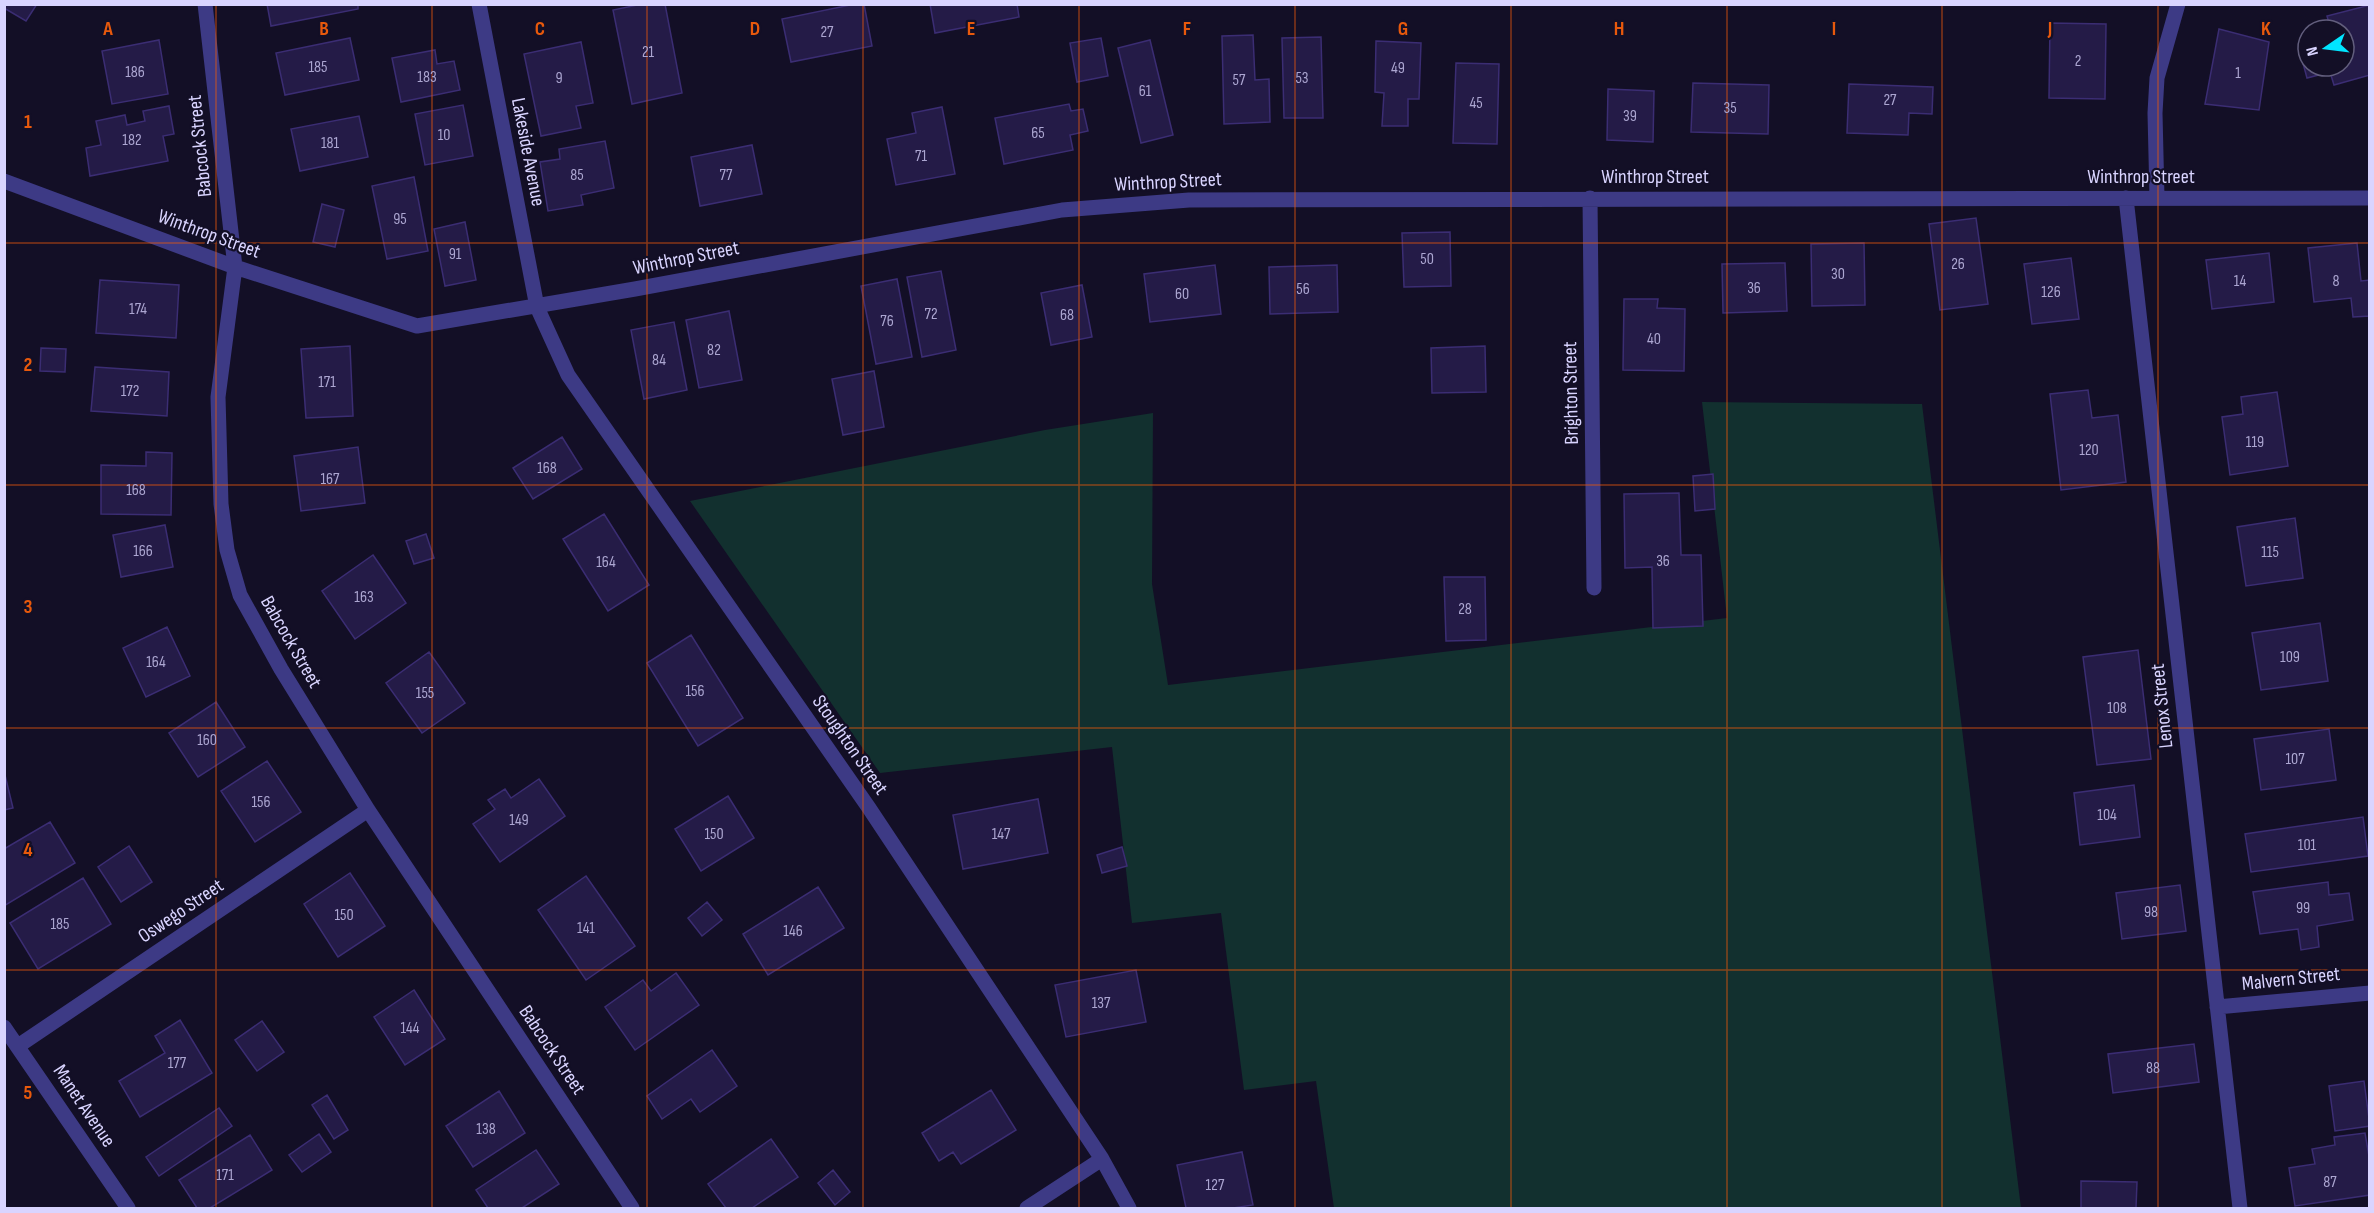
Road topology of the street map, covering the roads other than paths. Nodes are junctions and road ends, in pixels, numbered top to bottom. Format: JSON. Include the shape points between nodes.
{"nodes":[{"id":1,"x":205,"y":4,"type":"edge"},
{"id":2,"x":479,"y":4,"type":"edge"},
{"id":3,"x":2178,"y":4,"type":"edge"},
{"id":4,"x":4,"y":181,"type":"edge"},
{"id":5,"x":1590,"y":198,"type":"junction"},
{"id":6,"x":2126,"y":198,"type":"junction"},
{"id":7,"x":2157,"y":198,"type":"junction"},
{"id":8,"x":2370,"y":198,"type":"edge"},
{"id":9,"x":235,"y":267,"type":"junction"},
{"id":10,"x":537,"y":307,"type":"junction"},
{"id":11,"x":1594,"y":588,"type":"dead end"},
{"id":12,"x":368,"y":810,"type":"junction"},
{"id":13,"x":2370,"y":993,"type":"edge"},
{"id":14,"x":2217,"y":1007,"type":"junction"},
{"id":15,"x":4,"y":1027,"type":"edge"},
{"id":16,"x":18,"y":1046,"type":"junction"},
{"id":17,"x":1102,"y":1159,"type":"junction"},
{"id":18,"x":128,"y":1209,"type":"edge"},
{"id":19,"x":632,"y":1209,"type":"edge"},
{"id":20,"x":1027,"y":1209,"type":"edge"},
{"id":21,"x":1129,"y":1209,"type":"edge"},
{"id":22,"x":2240,"y":1209,"type":"edge"}],
"edges":[{"from":1,"to":9,"type":"street","name":"Babcock Street"},
{"from":2,"to":10,"type":"street","name":"Lakeside Avenue"},
{"from":3,"to":7,"type":"street","via":[[2157,78]]},
{"from":4,"to":9,"type":"street","name":"Winthrop Street"},
{"from":5,"to":6,"type":"street","name":"Winthrop Street"},
{"from":5,"to":10,"type":"street","name":"Winthrop Street","via":[[1189,200],[1062,210]]},
{"from":5,"to":11,"type":"street","name":"Brighton Street"},
{"from":6,"to":7,"type":"street","name":"Winthrop Street"},
{"from":6,"to":14,"type":"street","name":"Lenox Street"},
{"from":7,"to":8,"type":"street","name":"Winthrop Street"},
{"from":9,"to":10,"type":"street","name":"Winthrop Street","via":[[417,327]]},
{"from":9,"to":12,"type":"street","name":"Babcock Street","via":[[218,397],[220,504],[226,550],[240,595]]},
{"from":10,"to":17,"type":"street","name":"Stoughton Street","via":[[568,375],[869,808]]},
{"from":12,"to":16,"type":"street","name":"Oswego Street"},
{"from":12,"to":19,"type":"street","name":"Babcock Street"},
{"from":13,"to":14,"type":"street","name":"Malvern Street"},
{"from":14,"to":22,"type":"street","name":"Lenox Street"},
{"from":15,"to":16,"type":"street","name":"Manet Avenue"},
{"from":16,"to":18,"type":"street","name":"Manet Avenue"},
{"from":17,"to":20,"type":"street"},
{"from":17,"to":21,"type":"street","name":"Stoughton Street"}]}
